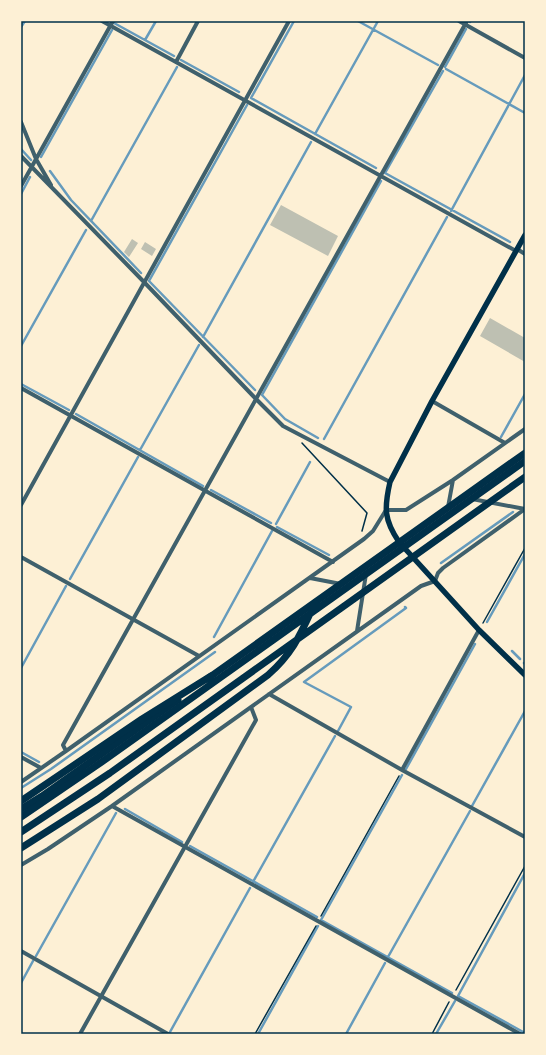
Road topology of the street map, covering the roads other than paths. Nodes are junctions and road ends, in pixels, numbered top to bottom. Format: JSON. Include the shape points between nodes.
{"nodes":[{"id":1,"x":102,"y":21,"type":"edge"},
{"id":2,"x":113,"y":21,"type":"edge"},
{"id":3,"x":198,"y":21,"type":"edge"},
{"id":4,"x":289,"y":21,"type":"edge"},
{"id":5,"x":458,"y":21,"type":"edge"},
{"id":6,"x":466,"y":23,"type":"edge"},
{"id":7,"x":110,"y":26,"type":"junction"},
{"id":8,"x":525,"y":58,"type":"edge"},
{"id":9,"x":176,"y":62,"type":"junction"},
{"id":10,"x":245,"y":100,"type":"junction"},
{"id":11,"x":21,"y":122,"type":"edge"},
{"id":12,"x":21,"y":156,"type":"edge"},
{"id":13,"x":36,"y":159,"type":"junction"},
{"id":14,"x":31,"y":167,"type":"junction"},
{"id":15,"x":381,"y":175,"type":"junction"},
{"id":16,"x":21,"y":186,"type":"edge"},
{"id":17,"x":54,"y":190,"type":"junction"},
{"id":18,"x":525,"y":235,"type":"edge"},
{"id":19,"x":517,"y":250,"type":"junction"},
{"id":20,"x":525,"y":254,"type":"edge"},
{"id":21,"x":144,"y":282,"type":"junction"},
{"id":22,"x":21,"y":388,"type":"edge"},
{"id":23,"x":256,"y":399,"type":"junction"},
{"id":24,"x":432,"y":401,"type":"junction"},
{"id":25,"x":70,"y":416,"type":"junction"},
{"id":26,"x":525,"y":429,"type":"edge"},
{"id":27,"x":505,"y":443,"type":"junction"},
{"id":28,"x":525,"y":453,"type":"edge"},
{"id":29,"x":525,"y":461,"type":"edge"},
{"id":30,"x":525,"y":477,"type":"edge"},
{"id":31,"x":453,"y":480,"type":"junction"},
{"id":32,"x":390,"y":482,"type":"junction"},
{"id":33,"x":205,"y":490,"type":"junction"},
{"id":34,"x":462,"y":498,"type":"junction"},
{"id":35,"x":21,"y":505,"type":"edge"},
{"id":36,"x":448,"y":507,"type":"junction"},
{"id":37,"x":525,"y":509,"type":"edge"},
{"id":38,"x":386,"y":510,"type":"junction"},
{"id":39,"x":399,"y":542,"type":"junction"},
{"id":40,"x":21,"y":557,"type":"edge"},
{"id":41,"x":333,"y":562,"type":"junction"},
{"id":42,"x":368,"y":564,"type":"junction"},
{"id":43,"x":310,"y":578,"type":"junction"},
{"id":44,"x":435,"y":581,"type":"junction"},
{"id":45,"x":340,"y":584,"type":"junction"},
{"id":46,"x":315,"y":603,"type":"junction"},
{"id":47,"x":133,"y":619,"type":"junction"},
{"id":48,"x":480,"y":630,"type":"junction"},
{"id":49,"x":357,"y":631,"type":"junction"},
{"id":50,"x":199,"y":656,"type":"junction"},
{"id":51,"x":211,"y":676,"type":"junction"},
{"id":52,"x":525,"y":676,"type":"edge"},
{"id":53,"x":269,"y":694,"type":"junction"},
{"id":54,"x":252,"y":707,"type":"junction"},
{"id":55,"x":66,"y":751,"type":"junction"},
{"id":56,"x":21,"y":757,"type":"edge"},
{"id":57,"x":41,"y":768,"type":"junction"},
{"id":58,"x":402,"y":770,"type":"junction"},
{"id":59,"x":21,"y":782,"type":"edge"},
{"id":60,"x":21,"y":802,"type":"edge"},
{"id":61,"x":112,"y":806,"type":"junction"},
{"id":62,"x":21,"y":809,"type":"edge"},
{"id":63,"x":21,"y":817,"type":"edge"},
{"id":64,"x":21,"y":832,"type":"edge"},
{"id":65,"x":525,"y":837,"type":"edge"},
{"id":66,"x":185,"y":846,"type":"junction"},
{"id":67,"x":21,"y":848,"type":"edge"},
{"id":68,"x":21,"y":865,"type":"edge"},
{"id":69,"x":21,"y":951,"type":"edge"},
{"id":70,"x":101,"y":996,"type":"junction"},
{"id":71,"x":80,"y":1034,"type":"edge"},
{"id":72,"x":168,"y":1034,"type":"edge"},
{"id":73,"x":520,"y":1034,"type":"edge"}],
"edges":[{"from":1,"to":7,"type":"street"},
{"from":2,"to":7,"type":"street"},
{"from":3,"to":9,"type":"street"},
{"from":4,"to":10,"type":"street"},
{"from":5,"to":6,"type":"street"},
{"from":6,"to":8,"type":"street"},
{"from":6,"to":15,"type":"street"},
{"from":7,"to":9,"type":"street"},
{"from":7,"to":13,"type":"street"},
{"from":9,"to":10,"type":"street"},
{"from":10,"to":15,"type":"street"},
{"from":10,"to":21,"type":"street"},
{"from":11,"to":13,"type":"street"},
{"from":12,"to":14,"type":"street"},
{"from":13,"to":14,"type":"street"},
{"from":13,"to":17,"type":"street"},
{"from":14,"to":16,"type":"street"},
{"from":14,"to":17,"type":"street"},
{"from":15,"to":19,"type":"street"},
{"from":15,"to":23,"type":"street"},
{"from":17,"to":21,"type":"street"},
{"from":18,"to":19,"type":"main road"},
{"from":19,"to":20,"type":"street"},
{"from":19,"to":24,"type":"main road"},
{"from":21,"to":23,"type":"street"},
{"from":21,"to":25,"type":"street"},
{"from":22,"to":25,"type":"street"},
{"from":23,"to":32,"type":"street","via":[[283,426]]},
{"from":23,"to":33,"type":"street"},
{"from":24,"to":27,"type":"street"},
{"from":24,"to":32,"type":"main road"},
{"from":25,"to":33,"type":"street"},
{"from":25,"to":35,"type":"street"},
{"from":26,"to":27,"type":"street"},
{"from":27,"to":31,"type":"street"},
{"from":28,"to":34,"type":"highway"},
{"from":29,"to":63,"type":"highway"},
{"from":30,"to":64,"type":"highway","via":[[110,773]]},
{"from":31,"to":36,"type":"street"},
{"from":31,"to":38,"type":"street","via":[[406,510]]},
{"from":32,"to":38,"type":"main road"},
{"from":33,"to":41,"type":"street"},
{"from":33,"to":47,"type":"street"},
{"from":34,"to":36,"type":"highway"},
{"from":34,"to":37,"type":"street"},
{"from":36,"to":39,"type":"highway"},
{"from":37,"to":44,"type":"street","via":[[443,568]]},
{"from":38,"to":39,"type":"main road","via":[[390,529]]},
{"from":38,"to":41,"type":"street","via":[[373,531]]},
{"from":39,"to":42,"type":"highway"},
{"from":39,"to":44,"type":"main road"},
{"from":40,"to":47,"type":"street"},
{"from":41,"to":43,"type":"street"},
{"from":42,"to":45,"type":"highway"},
{"from":42,"to":49,"type":"street"},
{"from":43,"to":45,"type":"street"},
{"from":43,"to":50,"type":"street"},
{"from":44,"to":48,"type":"main road"},
{"from":44,"to":49,"type":"street","via":[[421,586]]},
{"from":45,"to":46,"type":"highway"},
{"from":46,"to":51,"type":"highway"},
{"from":46,"to":67,"type":"highway","via":[[286,658],[256,685],[98,799]]},
{"from":47,"to":50,"type":"street"},
{"from":47,"to":55,"type":"street","via":[[63,745]]},
{"from":48,"to":52,"type":"main road"},
{"from":48,"to":58,"type":"street"},
{"from":49,"to":53,"type":"street"},
{"from":50,"to":55,"type":"street"},
{"from":51,"to":60,"type":"highway","via":[[142,719]]},
{"from":51,"to":62,"type":"highway"},
{"from":53,"to":54,"type":"street"},
{"from":53,"to":58,"type":"street"},
{"from":54,"to":61,"type":"street"},
{"from":54,"to":66,"type":"street","via":[[256,720]]},
{"from":55,"to":57,"type":"street"},
{"from":56,"to":57,"type":"street"},
{"from":57,"to":59,"type":"street"},
{"from":58,"to":65,"type":"street"},
{"from":61,"to":66,"type":"street"},
{"from":61,"to":68,"type":"street"},
{"from":66,"to":70,"type":"street"},
{"from":66,"to":73,"type":"street"},
{"from":69,"to":70,"type":"street"},
{"from":70,"to":71,"type":"street"},
{"from":70,"to":72,"type":"street"}]}
